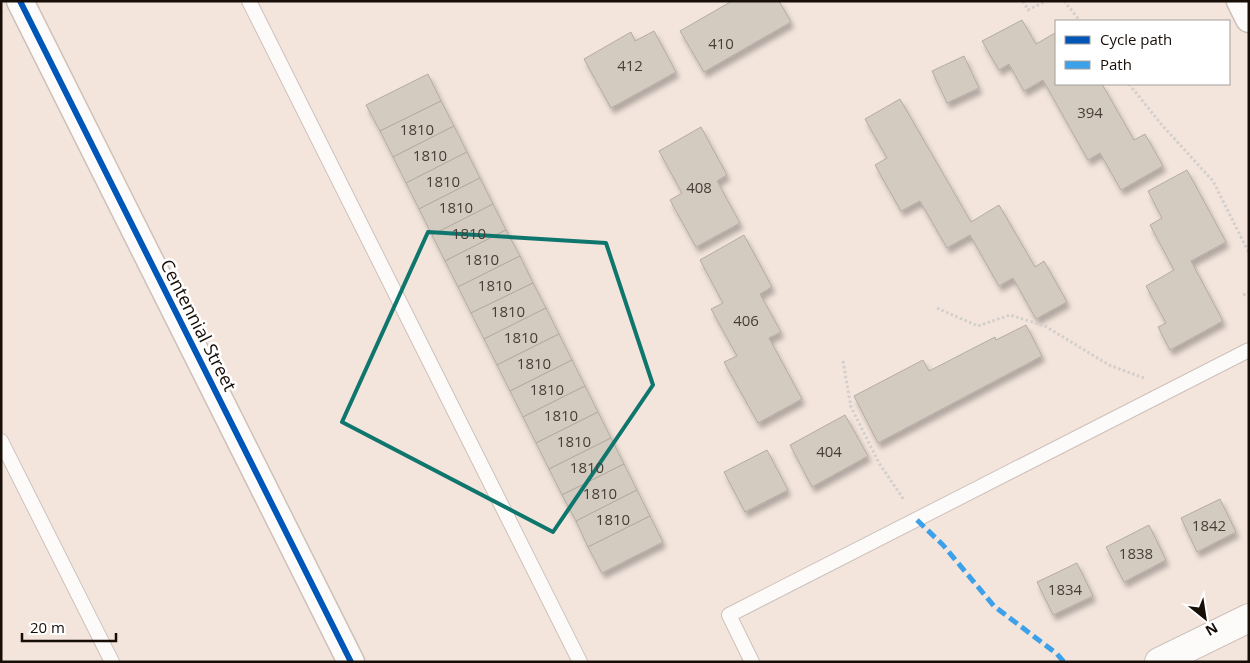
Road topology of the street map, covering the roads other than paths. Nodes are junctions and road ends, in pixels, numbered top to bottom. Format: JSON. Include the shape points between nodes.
{"nodes":[{"id":1,"x":20,"y":1,"type":"edge"},
{"id":2,"x":249,"y":1,"type":"edge"},
{"id":3,"x":1240,"y":1,"type":"edge"},
{"id":4,"x":1249,"y":18,"type":"edge"},
{"id":5,"x":1249,"y":350,"type":"edge"},
{"id":6,"x":1,"y":442,"type":"edge"},
{"id":7,"x":1249,"y":618,"type":"edge"},
{"id":8,"x":112,"y":662,"type":"edge"},
{"id":9,"x":351,"y":662,"type":"edge"},
{"id":10,"x":580,"y":662,"type":"edge"},
{"id":11,"x":752,"y":662,"type":"edge"},
{"id":12,"x":1159,"y":662,"type":"edge"}],
"edges":[{"from":1,"to":9,"type":"street","name":"Centennial Street"},
{"from":2,"to":10,"type":"lane"},
{"from":3,"to":4,"type":"street"},
{"from":5,"to":11,"type":"lane","via":[[729,615]]},
{"from":6,"to":8,"type":"lane"},
{"from":7,"to":12,"type":"main road"}]}
